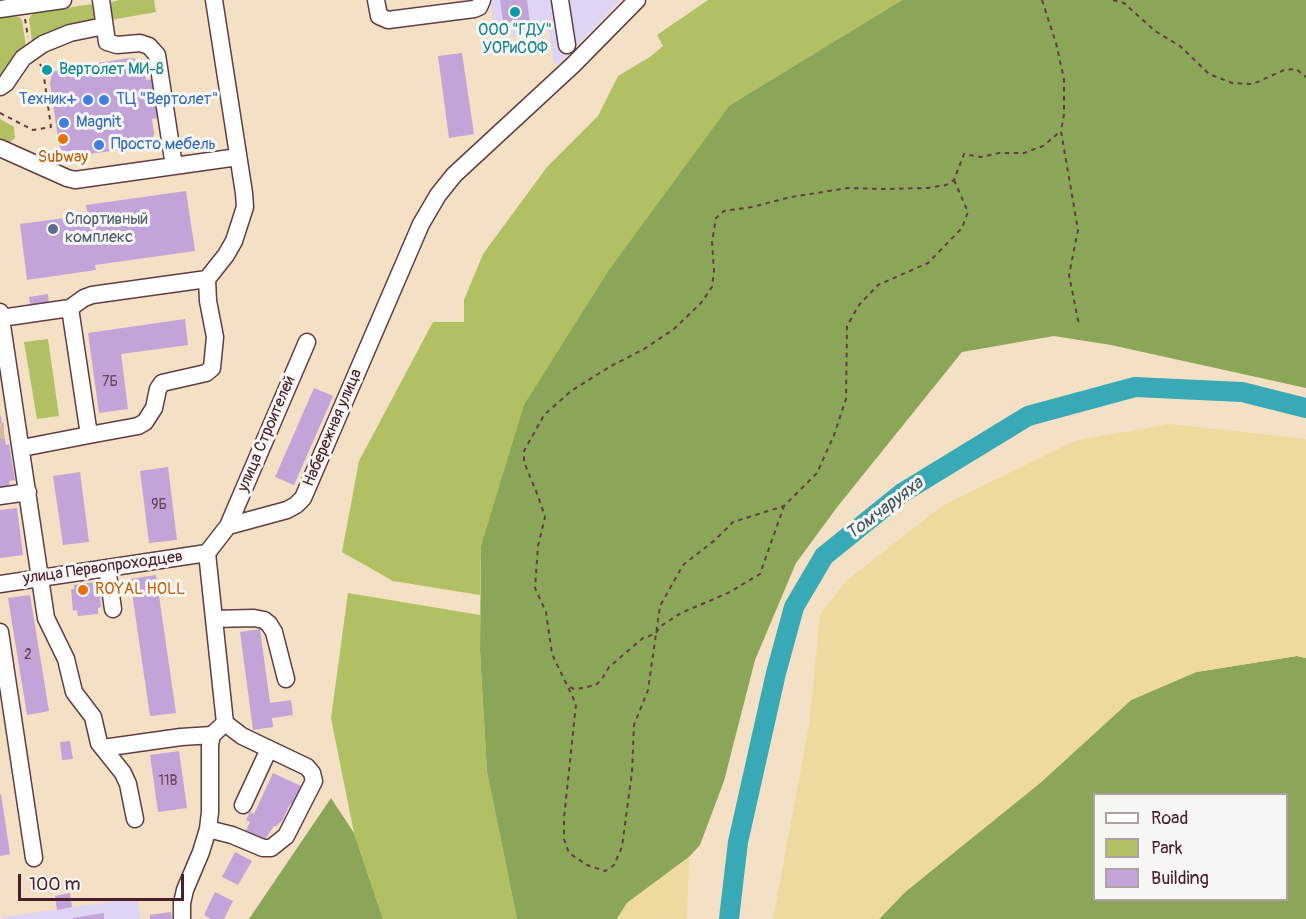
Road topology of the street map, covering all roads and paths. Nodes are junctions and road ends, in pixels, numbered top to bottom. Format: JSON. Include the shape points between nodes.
{"nodes":[{"id":1,"x":63,"y":0,"type":"edge"},
{"id":2,"x":101,"y":0,"type":"edge"},
{"id":3,"x":214,"y":0,"type":"edge"},
{"id":4,"x":376,"y":0,"type":"edge"},
{"id":5,"x":482,"y":0,"type":"edge"},
{"id":6,"x":560,"y":0,"type":"edge"},
{"id":7,"x":636,"y":0,"type":"edge"},
{"id":8,"x":1042,"y":0,"type":"edge"},
{"id":9,"x":1113,"y":0,"type":"edge"},
{"id":10,"x":33,"y":3,"type":"edge"},
{"id":11,"x":0,"y":9,"type":"edge"},
{"id":12,"x":104,"y":26,"type":"junction"},
{"id":13,"x":567,"y":45,"type":"dead end"},
{"id":14,"x":32,"y":50,"type":"junction"},
{"id":15,"x":1306,"y":77,"type":"edge"},
{"id":16,"x":0,"y":87,"type":"edge"},
{"id":17,"x":0,"y":113,"type":"edge"},
{"id":18,"x":1061,"y":131,"type":"junction"},
{"id":19,"x":0,"y":148,"type":"edge"},
{"id":20,"x":238,"y":157,"type":"junction"},
{"id":21,"x":174,"y":166,"type":"junction"},
{"id":22,"x":954,"y":180,"type":"junction"},
{"id":23,"x":207,"y":279,"type":"junction"},
{"id":24,"x":70,"y":308,"type":"junction"},
{"id":25,"x":1,"y":315,"type":"edge"},
{"id":26,"x":1079,"y":325,"type":"dead end"},
{"id":27,"x":307,"y":342,"type":"dead end"},
{"id":28,"x":89,"y":435,"type":"junction"},
{"id":29,"x":22,"y":448,"type":"junction"},
{"id":30,"x":28,"y":492,"type":"junction"},
{"id":31,"x":0,"y":496,"type":"edge"},
{"id":32,"x":784,"y":506,"type":"junction"},
{"id":33,"x":228,"y":526,"type":"junction"},
{"id":34,"x":207,"y":553,"type":"junction"},
{"id":35,"x":107,"y":568,"type":"junction"},
{"id":36,"x":39,"y":578,"type":"junction"},
{"id":37,"x":0,"y":584,"type":"edge"},
{"id":38,"x":113,"y":609,"type":"dead end"},
{"id":39,"x":214,"y":619,"type":"junction"},
{"id":40,"x":0,"y":632,"type":"edge"},
{"id":41,"x":655,"y":634,"type":"junction"},
{"id":42,"x":285,"y":680,"type":"dead end"},
{"id":43,"x":567,"y":685,"type":"junction"},
{"id":44,"x":225,"y":723,"type":"junction"},
{"id":45,"x":213,"y":735,"type":"junction"},
{"id":46,"x":102,"y":748,"type":"junction"},
{"id":47,"x":269,"y":749,"type":"junction"},
{"id":48,"x":243,"y":805,"type":"dead end"},
{"id":49,"x":135,"y":819,"type":"dead end"},
{"id":50,"x":208,"y":829,"type":"junction"},
{"id":51,"x":34,"y":858,"type":"dead end"},
{"id":52,"x":182,"y":919,"type":"edge"}],
"edges":[{"from":1,"to":10,"type":"street"},
{"from":2,"to":12,"type":"street"},
{"from":3,"to":20,"type":"street"},
{"from":4,"to":5,"type":"street","via":[[379,16],[388,20],[474,9]]},
{"from":6,"to":13,"type":"street"},
{"from":7,"to":33,"type":"street","name":"Набережная улица","via":[[573,65],[454,175],[438,195],[421,224],[303,498],[287,510]]},
{"from":8,"to":18,"type":"path","via":[[1064,79]]},
{"from":9,"to":15,"type":"path","via":[[1124,3],[1180,46],[1209,74],[1232,83],[1253,84],[1284,70],[1296,69]]},
{"from":10,"to":11,"type":"street"},
{"from":10,"to":14,"type":"path"},
{"from":12,"to":14,"type":"street","via":[[70,33]]},
{"from":12,"to":21,"type":"street","via":[[111,45],[140,43],[158,56]]},
{"from":14,"to":16,"type":"street"},
{"from":14,"to":17,"type":"path","via":[[43,70],[51,127],[33,130]]},
{"from":18,"to":22,"type":"path","via":[[1043,146],[1024,153],[981,158],[964,154]]},
{"from":18,"to":26,"type":"path","via":[[1078,223],[1068,275]]},
{"from":19,"to":21,"type":"street","via":[[75,180]]},
{"from":20,"to":21,"type":"street"},
{"from":20,"to":23,"type":"street","via":[[245,207],[234,241]]},
{"from":22,"to":32,"type":"path","via":[[968,212],[962,228],[928,264],[878,285],[859,305],[847,326],[846,399],[834,435],[817,473]]},
{"from":22,"to":43,"type":"path","via":[[928,188],[848,188],[724,211],[716,218],[712,242],[712,287],[701,303],[674,328],[571,391],[544,415],[524,451],[545,517],[535,588],[546,612],[552,654]]},
{"from":23,"to":24,"type":"street","via":[[92,295]]},
{"from":23,"to":28,"type":"street","via":[[215,337],[212,368],[206,373],[162,383],[150,416],[138,426]]},
{"from":24,"to":25,"type":"street"},
{"from":24,"to":28,"type":"street"},
{"from":25,"to":29,"type":"street","via":[[11,430]]},
{"from":27,"to":33,"type":"street","name":"улица Строителей"},
{"from":28,"to":29,"type":"street"},
{"from":29,"to":30,"type":"street"},
{"from":30,"to":31,"type":"street"},
{"from":30,"to":36,"type":"street"},
{"from":32,"to":41,"type":"path","via":[[760,574],[681,613]]},
{"from":32,"to":41,"type":"path","via":[[733,522],[682,565],[660,606]]},
{"from":33,"to":34,"type":"street"},
{"from":34,"to":35,"type":"street","name":"улица Первопроходцев"},
{"from":34,"to":39,"type":"street"},
{"from":35,"to":36,"type":"street","name":"улица Первопроходцев"},
{"from":35,"to":38,"type":"street"},
{"from":36,"to":37,"type":"street","name":"улица Первопроходцев"},
{"from":36,"to":46,"type":"street","via":[[46,618],[66,659],[74,692],[93,717]]},
{"from":39,"to":42,"type":"street","via":[[254,618],[269,624]]},
{"from":39,"to":44,"type":"street"},
{"from":40,"to":51,"type":"street"},
{"from":41,"to":43,"type":"path","via":[[643,638],[621,656],[597,684],[574,689]]},
{"from":41,"to":43,"type":"path","via":[[648,690],[634,725],[622,846],[614,865],[605,870],[587,865],[569,853],[564,839],[576,717],[576,704]]},
{"from":44,"to":45,"type":"street"},
{"from":44,"to":47,"type":"street"},
{"from":45,"to":46,"type":"street"},
{"from":45,"to":50,"type":"street"},
{"from":46,"to":49,"type":"street","via":[[123,773]]},
{"from":47,"to":48,"type":"street"},
{"from":47,"to":50,"type":"street","via":[[307,767],[314,781],[286,836],[271,848],[263,848]]},
{"from":50,"to":52,"type":"street","via":[[185,890]]}]}
